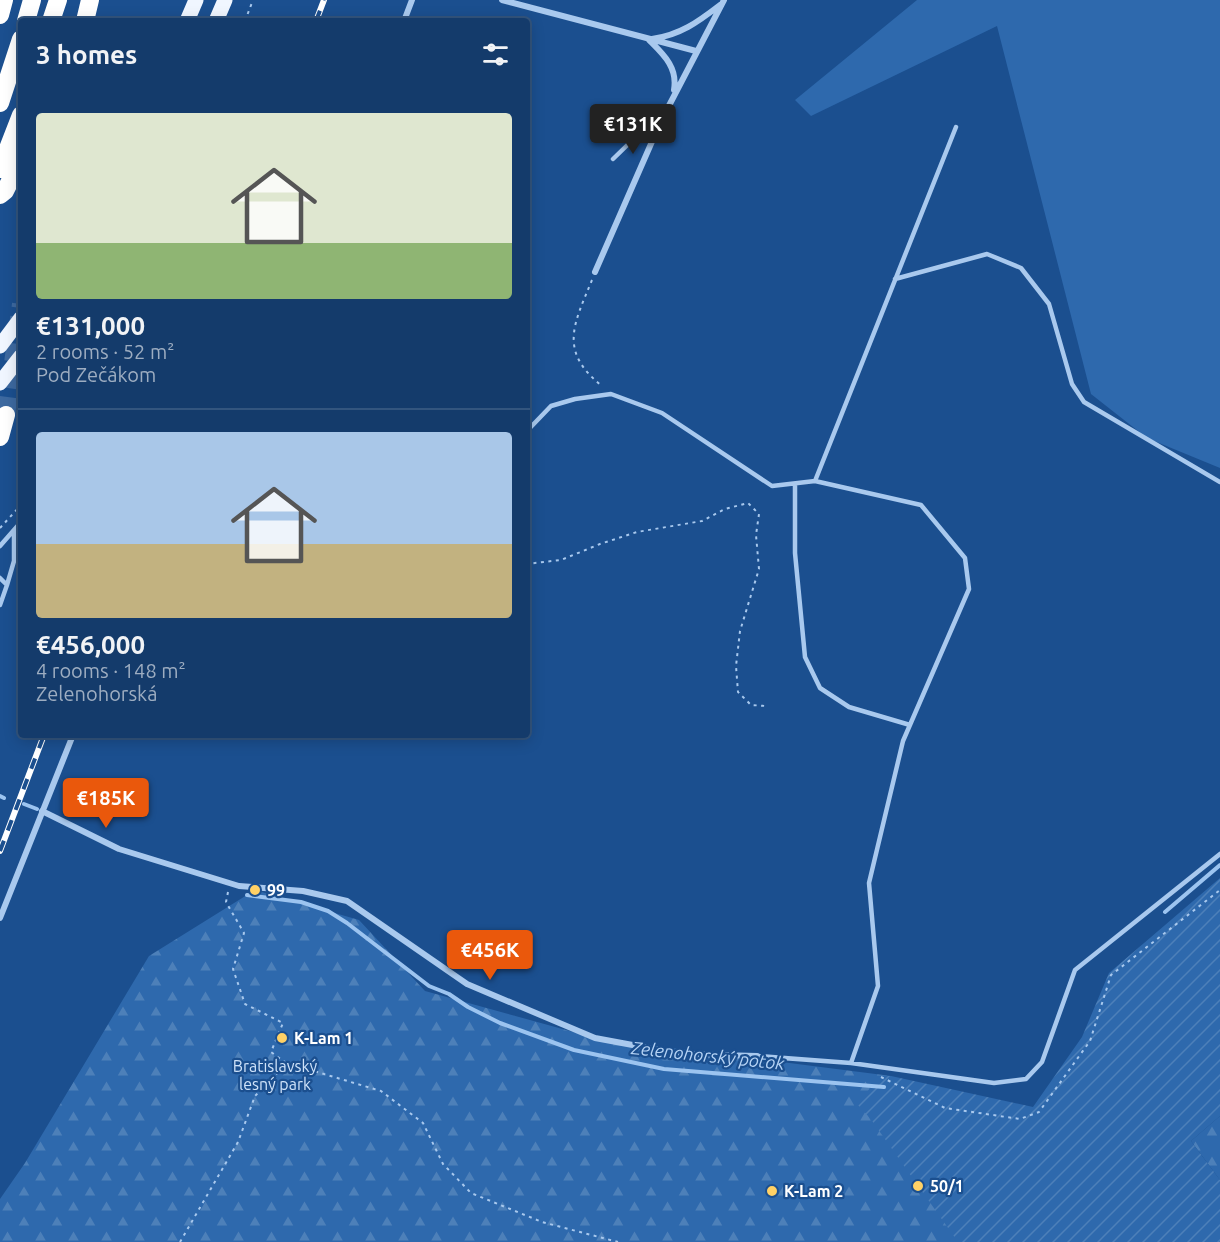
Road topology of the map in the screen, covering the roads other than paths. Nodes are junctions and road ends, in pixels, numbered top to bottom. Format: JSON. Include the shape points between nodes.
{"nodes":[{"id":1,"x":4,"y":0,"type":"edge"},
{"id":2,"x":32,"y":0,"type":"edge"},
{"id":3,"x":58,"y":0,"type":"edge"},
{"id":4,"x":196,"y":0,"type":"edge"},
{"id":5,"x":225,"y":0,"type":"edge"},
{"id":6,"x":412,"y":0,"type":"edge"},
{"id":7,"x":502,"y":0,"type":"edge"},
{"id":8,"x":89,"y":1,"type":"edge"},
{"id":9,"x":723,"y":2,"type":"edge"},
{"id":10,"x":0,"y":15,"type":"edge"},
{"id":11,"x":27,"y":18,"type":"edge"},
{"id":12,"x":52,"y":18,"type":"edge"},
{"id":13,"x":84,"y":18,"type":"edge"},
{"id":14,"x":188,"y":18,"type":"edge"},
{"id":15,"x":217,"y":18,"type":"edge"},
{"id":16,"x":405,"y":18,"type":"edge"},
{"id":17,"x":649,"y":39,"type":"junction"},
{"id":18,"x":18,"y":48,"type":"edge"},
{"id":19,"x":696,"y":51,"type":"junction"},
{"id":20,"x":673,"y":95,"type":"junction"},
{"id":21,"x":0,"y":103,"type":"edge"},
{"id":22,"x":661,"y":121,"type":"junction"},
{"id":23,"x":18,"y":123,"type":"edge"},
{"id":24,"x":956,"y":127,"type":"dead end"},
{"id":25,"x":613,"y":159,"type":"dead end"},
{"id":26,"x":18,"y":165,"type":"edge"},
{"id":27,"x":0,"y":169,"type":"edge"},
{"id":28,"x":0,"y":195,"type":"edge"},
{"id":29,"x":595,"y":272,"type":"road end"},
{"id":30,"x":896,"y":279,"type":"junction"},
{"id":31,"x":18,"y":322,"type":"edge"},
{"id":32,"x":0,"y":346,"type":"edge"},
{"id":33,"x":18,"y":360,"type":"edge"},
{"id":34,"x":0,"y":383,"type":"edge"},
{"id":35,"x":6,"y":415,"type":"dead end"},
{"id":36,"x":530,"y":428,"type":"edge"},
{"id":37,"x":0,"y":437,"type":"edge"},
{"id":38,"x":815,"y":482,"type":"junction"},
{"id":39,"x":1220,"y":482,"type":"edge"},
{"id":40,"x":795,"y":484,"type":"junction"},
{"id":41,"x":18,"y":525,"type":"edge"},
{"id":42,"x":14,"y":530,"type":"junction"},
{"id":43,"x":0,"y":546,"type":"edge"},
{"id":44,"x":0,"y":578,"type":"edge"},
{"id":45,"x":7,"y":585,"type":"junction"},
{"id":46,"x":0,"y":605,"type":"edge"},
{"id":47,"x":910,"y":725,"type":"junction"},
{"id":48,"x":72,"y":738,"type":"edge"},
{"id":49,"x":42,"y":811,"type":"junction"},
{"id":50,"x":1220,"y":854,"type":"edge"},
{"id":51,"x":0,"y":918,"type":"edge"},
{"id":52,"x":757,"y":1056,"type":"joint"},
{"id":53,"x":851,"y":1063,"type":"junction"}],
"edges":[{"from":1,"to":10,"type":"highway"},
{"from":2,"to":11,"type":"highway"},
{"from":3,"to":12,"type":"highway"},
{"from":4,"to":14,"type":"main road"},
{"from":5,"to":15,"type":"main road"},
{"from":6,"to":16,"type":"street"},
{"from":7,"to":17,"type":"street"},
{"from":8,"to":13,"type":"highway"},
{"from":9,"to":17,"type":"street","via":[[688,28]]},
{"from":9,"to":19,"type":"street"},
{"from":17,"to":19,"type":"street"},
{"from":17,"to":20,"type":"street","via":[[672,66]]},
{"from":18,"to":21,"type":"highway"},
{"from":19,"to":20,"type":"street"},
{"from":20,"to":22,"type":"street"},
{"from":22,"to":25,"type":"lane","via":[[649,124]]},
{"from":22,"to":29,"type":"street"},
{"from":23,"to":27,"type":"highway"},
{"from":24,"to":30,"type":"lane"},
{"from":26,"to":28,"type":"highway"},
{"from":30,"to":38,"type":"lane"},
{"from":30,"to":39,"type":"lane","via":[[987,254],[1021,268],[1049,304],[1072,384],[1084,402]]},
{"from":31,"to":32,"type":"main road"},
{"from":33,"to":34,"type":"main road"},
{"from":35,"to":37,"type":"highway"},
{"from":36,"to":40,"type":"lane","via":[[551,406],[611,394],[662,413],[772,486]]},
{"from":38,"to":40,"type":"lane"},
{"from":38,"to":47,"type":"lane","via":[[921,505],[965,558],[969,590]]},
{"from":40,"to":47,"type":"lane","via":[[795,553],[805,657],[820,688],[849,707]]},
{"from":41,"to":42,"type":"lane"},
{"from":42,"to":43,"type":"lane"},
{"from":42,"to":45,"type":"lane","via":[[14,561]]},
{"from":44,"to":45,"type":"lane"},
{"from":45,"to":46,"type":"lane"},
{"from":47,"to":53,"type":"lane","via":[[869,883],[878,986]]},
{"from":48,"to":49,"type":"street"},
{"from":49,"to":51,"type":"street"},
{"from":49,"to":52,"type":"street","via":[[119,849],[239,886],[303,891],[347,901],[467,984],[595,1038],[681,1054]]},
{"from":50,"to":53,"type":"lane","via":[[1076,970],[1042,1062],[1026,1079],[994,1083]]},
{"from":52,"to":53,"type":"lane"}]}
